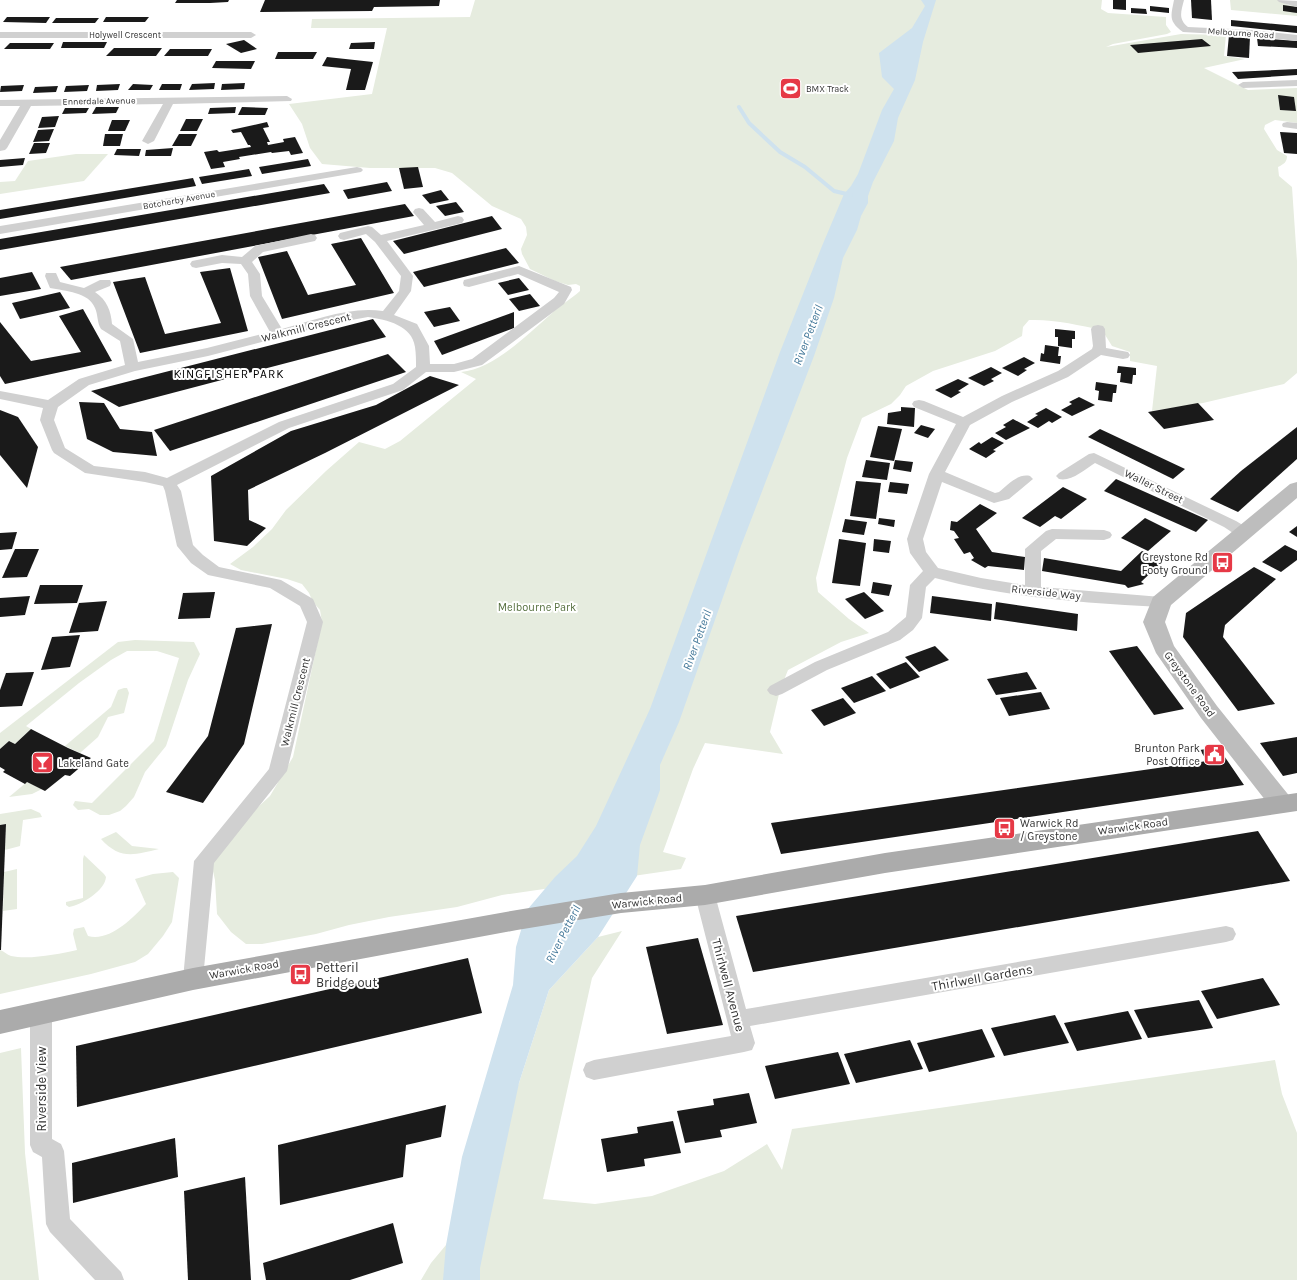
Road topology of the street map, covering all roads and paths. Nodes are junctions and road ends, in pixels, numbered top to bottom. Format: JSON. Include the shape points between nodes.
{"nodes":[{"id":1,"x":1179,"y":0,"type":"edge"},
{"id":2,"x":1282,"y":0,"type":"edge"},
{"id":3,"x":1297,"y":4,"type":"edge"},
{"id":4,"x":0,"y":35,"type":"edge"},
{"id":5,"x":251,"y":35,"type":"dead end"},
{"id":6,"x":1297,"y":38,"type":"edge"},
{"id":7,"x":1297,"y":83,"type":"edge"},
{"id":8,"x":1243,"y":85,"type":"dead end"},
{"id":9,"x":287,"y":98,"type":"dead end"},
{"id":10,"x":170,"y":100,"type":"junction"},
{"id":11,"x":28,"y":102,"type":"junction"},
{"id":12,"x":0,"y":103,"type":"edge"},
{"id":13,"x":148,"y":141,"type":"dead end"},
{"id":14,"x":1,"y":148,"type":"edge"},
{"id":15,"x":357,"y":170,"type":"dead end"},
{"id":16,"x":420,"y":212,"type":"dead end"},
{"id":17,"x":458,"y":220,"type":"dead end"},
{"id":18,"x":432,"y":226,"type":"junction"},
{"id":19,"x":0,"y":230,"type":"edge"},
{"id":20,"x":344,"y":236,"type":"dead end"},
{"id":21,"x":311,"y":238,"type":"dead end"},
{"id":22,"x":379,"y":239,"type":"junction"},
{"id":23,"x":245,"y":261,"type":"junction"},
{"id":24,"x":196,"y":264,"type":"dead end"},
{"id":25,"x":51,"y":276,"type":"dead end"},
{"id":26,"x":469,"y":282,"type":"dead end"},
{"id":27,"x":105,"y":283,"type":"dead end"},
{"id":28,"x":85,"y":292,"type":"junction"},
{"id":29,"x":386,"y":316,"type":"junction"},
{"id":30,"x":1098,"y":329,"type":"dead end"},
{"id":31,"x":278,"y":334,"type":"junction"},
{"id":32,"x":1098,"y":351,"type":"junction"},
{"id":33,"x":1123,"y":355,"type":"dead end"},
{"id":34,"x":132,"y":367,"type":"junction"},
{"id":35,"x":422,"y":368,"type":"junction"},
{"id":36,"x":0,"y":395,"type":"edge"},
{"id":37,"x":919,"y":404,"type":"dead end"},
{"id":38,"x":51,"y":405,"type":"junction"},
{"id":39,"x":964,"y":422,"type":"junction"},
{"id":40,"x":937,"y":474,"type":"junction"},
{"id":41,"x":1064,"y":476,"type":"dead end"},
{"id":42,"x":1025,"y":479,"type":"dead end"},
{"id":43,"x":169,"y":483,"type":"junction"},
{"id":44,"x":1297,"y":488,"type":"edge"},
{"id":45,"x":1245,"y":533,"type":"junction"},
{"id":46,"x":1104,"y":535,"type":"dead end"},
{"id":47,"x":932,"y":572,"type":"junction"},
{"id":48,"x":1033,"y":591,"type":"junction"},
{"id":49,"x":1161,"y":602,"type":"junction"},
{"id":50,"x":776,"y":690,"type":"dead end"},
{"id":51,"x":1290,"y":803,"type":"edge"},
{"id":52,"x":705,"y":895,"type":"junction"},
{"id":53,"x":1226,"y":934,"type":"dead end"},
{"id":54,"x":193,"y":978,"type":"junction"},
{"id":55,"x":41,"y":1013,"type":"junction"},
{"id":56,"x":738,"y":1019,"type":"junction"},
{"id":57,"x":0,"y":1022,"type":"edge"},
{"id":58,"x":594,"y":1070,"type":"dead end"},
{"id":59,"x":112,"y":1280,"type":"edge"}],
"edges":[{"from":1,"to":6,"type":"street","name":"Melbourne Road","via":[[1175,20],[1186,30]]},
{"from":2,"to":3,"type":"street"},
{"from":4,"to":5,"type":"street","name":"Holywell Crescent"},
{"from":7,"to":8,"type":"street"},
{"from":9,"to":10,"type":"street","name":"Ennerdale Avenue"},
{"from":10,"to":11,"type":"street","name":"Ennerdale Avenue"},
{"from":10,"to":13,"type":"street"},
{"from":11,"to":12,"type":"street","name":"Ennerdale Avenue"},
{"from":11,"to":14,"type":"street"},
{"from":15,"to":19,"type":"street","name":"Botcherby Avenue"},
{"from":16,"to":18,"type":"street"},
{"from":17,"to":18,"type":"street"},
{"from":18,"to":22,"type":"street"},
{"from":20,"to":22,"type":"street","via":[[368,230]]},
{"from":21,"to":23,"type":"street","via":[[259,249]]},
{"from":22,"to":29,"type":"street","via":[[406,276],[405,291]]},
{"from":23,"to":24,"type":"street","via":[[222,258]]},
{"from":23,"to":31,"type":"street","via":[[254,274],[256,296]]},
{"from":25,"to":28,"type":"street","via":[[55,285]]},
{"from":26,"to":35,"type":"street","via":[[519,270],[566,290],[559,301],[477,362],[454,368]]},
{"from":27,"to":28,"type":"street"},
{"from":28,"to":34,"type":"street","via":[[92,294],[105,311],[106,326],[126,339]]},
{"from":29,"to":31,"type":"street","name":"Walkmill Crescent","via":[[368,313],[334,318]]},
{"from":29,"to":35,"type":"street","name":"Walkmill Crescent","via":[[412,327],[422,346]]},
{"from":30,"to":32,"type":"street"},
{"from":31,"to":34,"type":"street","name":"Walkmill Crescent","via":[[208,352]]},
{"from":32,"to":33,"type":"street"},
{"from":32,"to":39,"type":"street","via":[[1063,374]]},
{"from":34,"to":38,"type":"street","name":"Walkmill Crescent","via":[[84,382]]},
{"from":35,"to":43,"type":"street","via":[[398,387],[284,424]]},
{"from":36,"to":38,"type":"street"},
{"from":37,"to":39,"type":"street"},
{"from":38,"to":43,"type":"street","via":[[47,420],[59,450],[90,470],[145,477]]},
{"from":39,"to":40,"type":"street"},
{"from":40,"to":42,"type":"street","via":[[994,498],[1004,496]]},
{"from":40,"to":47,"type":"street","via":[[915,539],[918,553]]},
{"from":41,"to":45,"type":"street","name":"Waller Street","via":[[1094,457]]},
{"from":43,"to":54,"type":"street","name":"Walkmill Crescent","via":[[185,546],[197,559],[214,571],[275,584],[307,603],[315,622],[278,771],[204,861]]},
{"from":44,"to":45,"type":"street"},
{"from":45,"to":49,"type":"street"},
{"from":46,"to":48,"type":"street","via":[[1052,534],[1033,550]]},
{"from":47,"to":48,"type":"street","name":"Riverside Way","via":[[987,585]]},
{"from":47,"to":50,"type":"street","via":[[918,585],[914,618],[894,636],[820,666]]},
{"from":48,"to":49,"type":"street","name":"Riverside Way"},
{"from":49,"to":51,"type":"street","name":"Greystone Road","via":[[1154,622],[1164,648],[1209,712]]},
{"from":51,"to":52,"type":"main road","name":"Warwick Road","via":[[885,864]]},
{"from":52,"to":54,"type":"main road","name":"Warwick Road","via":[[621,903]]},
{"from":52,"to":56,"type":"street","name":"Thirlwell Avenue"},
{"from":53,"to":56,"type":"street","name":"Thirlwell Gardens"},
{"from":54,"to":55,"type":"main road","name":"Warwick Road"},
{"from":55,"to":57,"type":"main road","name":"Warwick Road"},
{"from":55,"to":59,"type":"street","name":"Riverside View","via":[[41,1145],[53,1152],[58,1224]]},
{"from":56,"to":58,"type":"street","name":"Thirlwell Avenue","via":[[744,1043]]}]}
